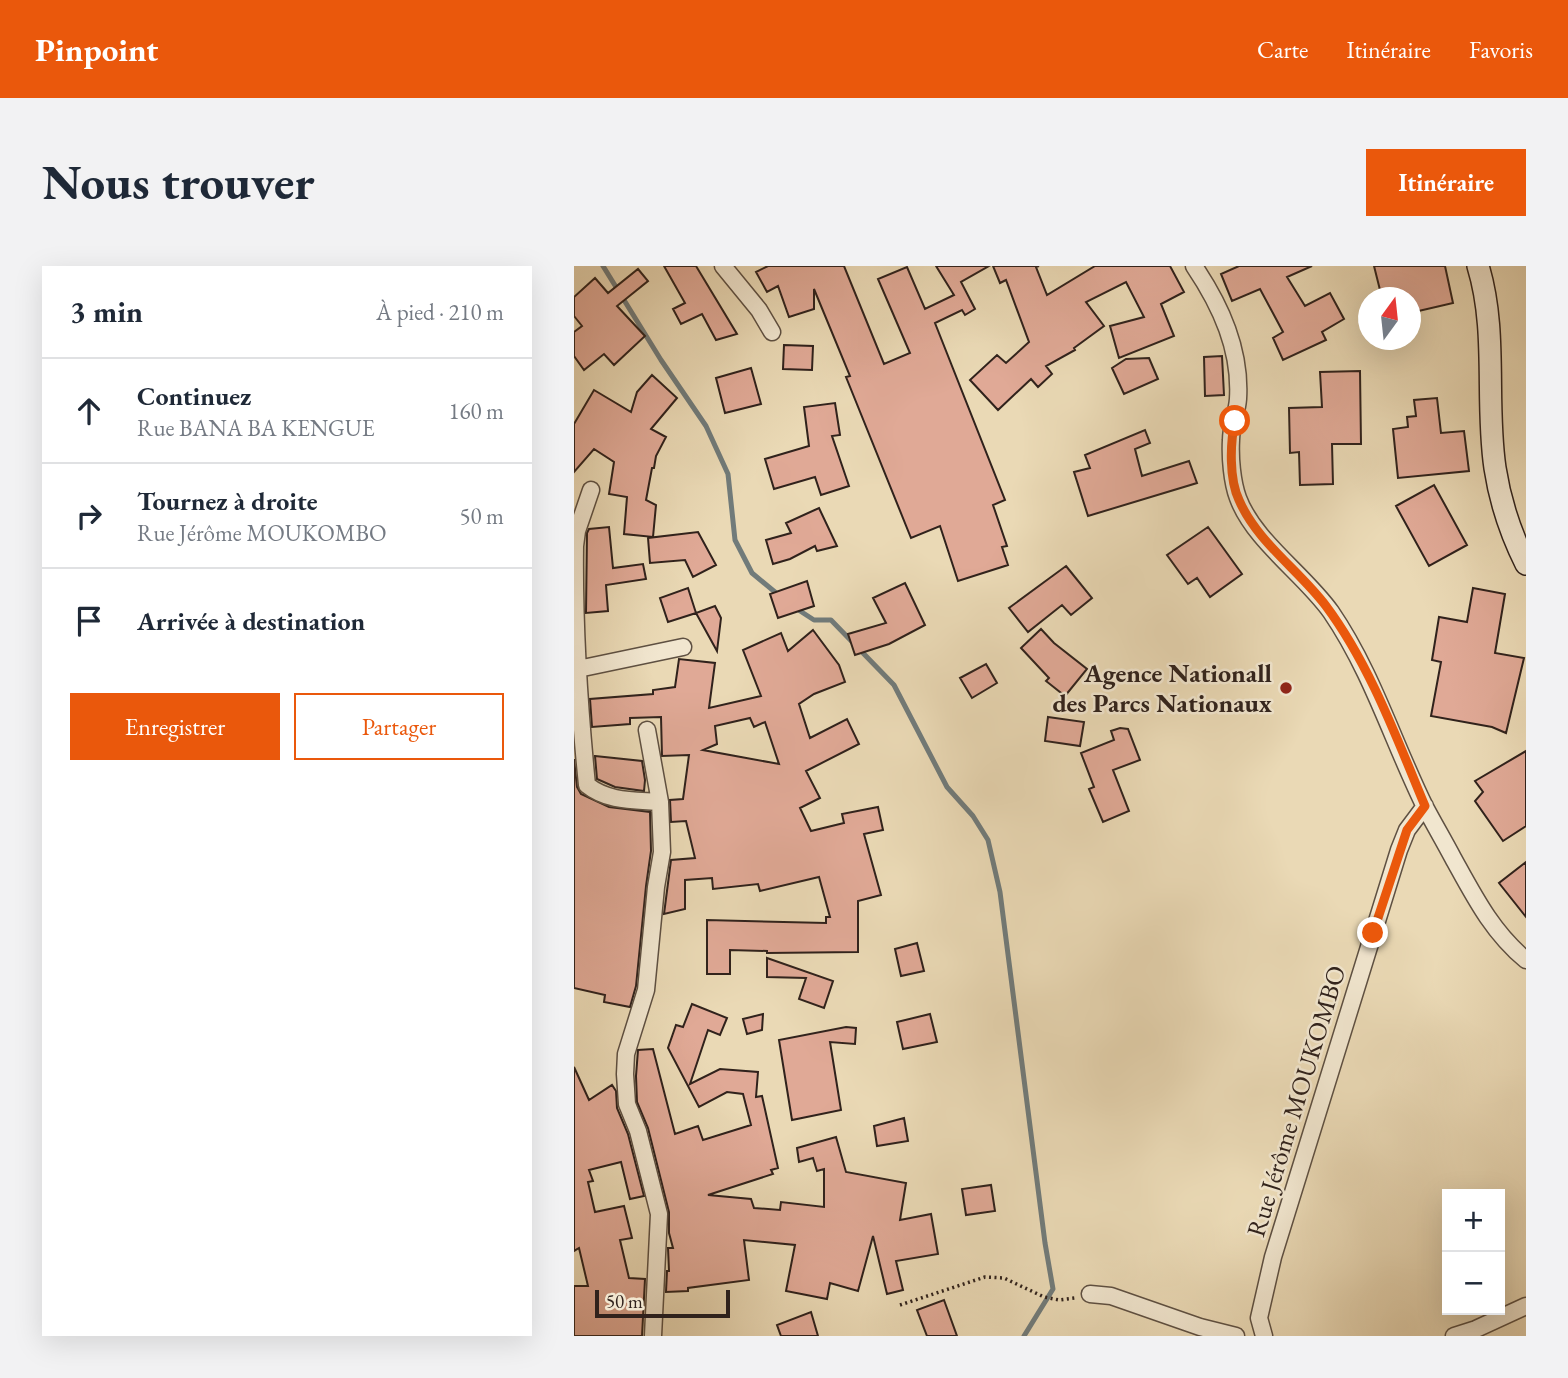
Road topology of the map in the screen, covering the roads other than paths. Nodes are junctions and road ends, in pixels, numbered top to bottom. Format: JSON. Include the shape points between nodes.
{"nodes":[{"id":1,"x":723,"y":266,"type":"edge"},
{"id":2,"x":1194,"y":266,"type":"edge"},
{"id":3,"x":1478,"y":266,"type":"edge"},
{"id":4,"x":772,"y":332,"type":"dead end"},
{"id":5,"x":591,"y":491,"type":"dead end"},
{"id":6,"x":574,"y":546,"type":"edge"},
{"id":7,"x":1526,"y":564,"type":"edge"},
{"id":8,"x":683,"y":646,"type":"dead end"},
{"id":9,"x":578,"y":669,"type":"junction"},
{"id":10,"x":647,"y":730,"type":"dead end"},
{"id":11,"x":660,"y":802,"type":"junction"},
{"id":12,"x":1425,"y":806,"type":"junction"},
{"id":13,"x":1526,"y":960,"type":"edge"},
{"id":14,"x":1086,"y":1295,"type":"road end"},
{"id":15,"x":1526,"y":1307,"type":"edge"},
{"id":16,"x":653,"y":1336,"type":"edge"},
{"id":17,"x":1236,"y":1336,"type":"edge"},
{"id":18,"x":1264,"y":1336,"type":"edge"},
{"id":19,"x":1454,"y":1336,"type":"edge"}],
"edges":[{"from":1,"to":4,"type":"street"},
{"from":2,"to":12,"type":"street","via":[[1233,342],[1238,399],[1231,438],[1237,496],[1255,526],[1325,605],[1354,649]]},
{"from":3,"to":7,"type":"main road","via":[[1489,336],[1495,466],[1502,503]]},
{"from":5,"to":6,"type":"street"},
{"from":6,"to":9,"type":"street"},
{"from":8,"to":9,"type":"street"},
{"from":9,"to":11,"type":"street","via":[[587,785],[614,799]]},
{"from":10,"to":11,"type":"street"},
{"from":11,"to":16,"type":"street","via":[[662,852],[646,990],[626,1054],[625,1074],[627,1104],[659,1214]]},
{"from":12,"to":13,"type":"street","via":[[1484,915]]},
{"from":12,"to":18,"type":"street","name":"Rue Jérôme MOUKOMBO","via":[[1399,849],[1273,1257],[1259,1318]]},
{"from":14,"to":17,"type":"street","via":[[1111,1296]]},
{"from":15,"to":19,"type":"street"}]}
